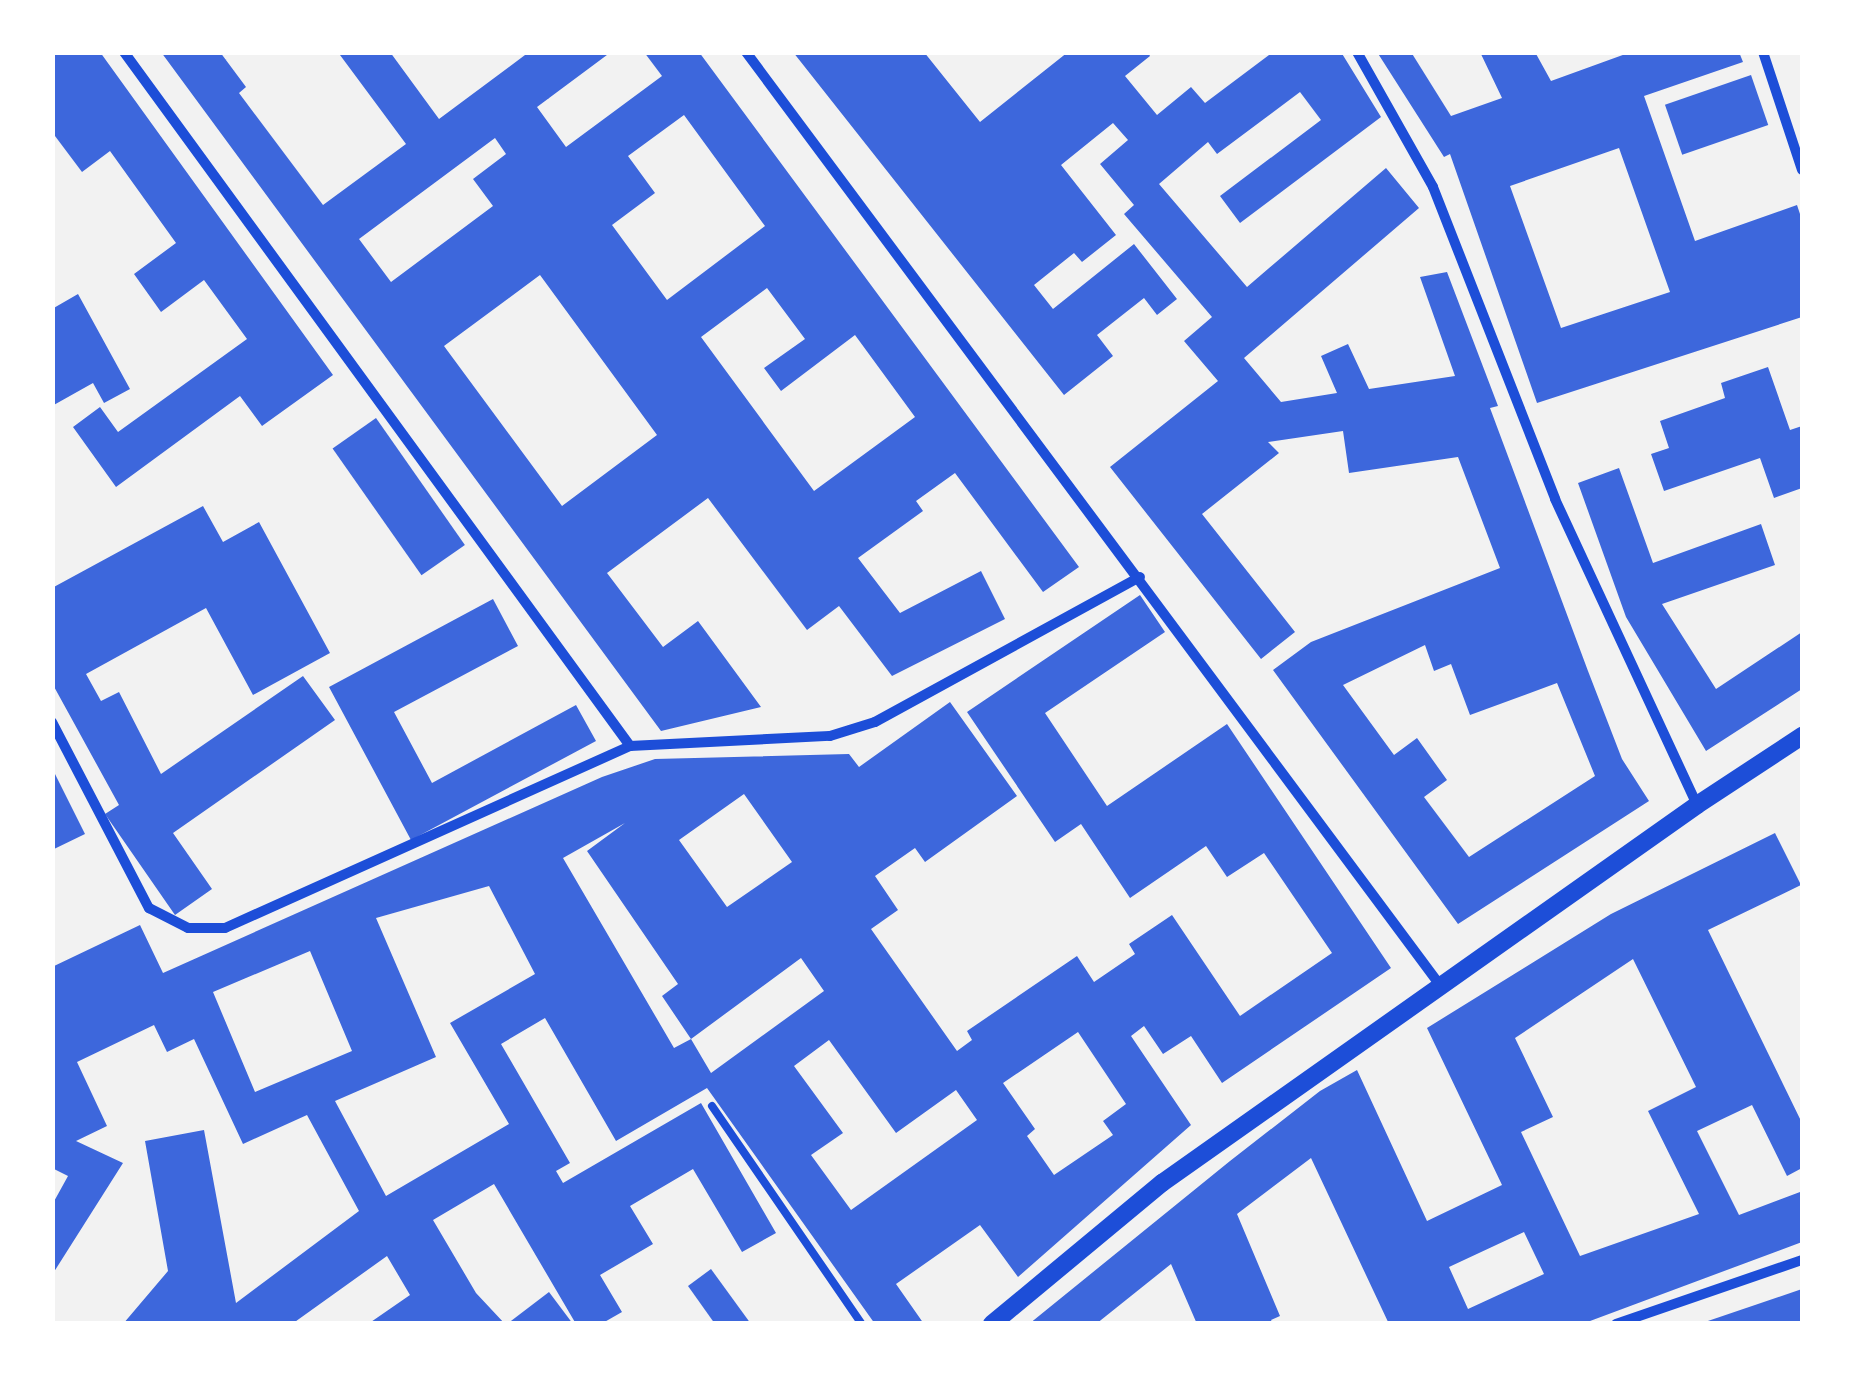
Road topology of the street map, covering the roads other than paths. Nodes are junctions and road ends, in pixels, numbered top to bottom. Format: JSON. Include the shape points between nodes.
{"nodes":[{"id":1,"x":124,"y":52,"type":"edge"},
{"id":2,"x":746,"y":52,"type":"edge"},
{"id":3,"x":1357,"y":52,"type":"edge"},
{"id":4,"x":1762,"y":52,"type":"edge"},
{"id":5,"x":1802,"y":170,"type":"edge"},
{"id":6,"x":1140,"y":577,"type":"junction"},
{"id":7,"x":52,"y":722,"type":"edge"},
{"id":8,"x":1802,"y":736,"type":"edge"},
{"id":9,"x":630,"y":746,"type":"junction"},
{"id":10,"x":1697,"y":805,"type":"junction"},
{"id":11,"x":1440,"y":985,"type":"junction"},
{"id":12,"x":712,"y":1106,"type":"dead end"},
{"id":13,"x":1802,"y":1260,"type":"edge"},
{"id":14,"x":862,"y":1324,"type":"edge"},
{"id":15,"x":992,"y":1324,"type":"edge"},
{"id":16,"x":1616,"y":1324,"type":"edge"}],
"edges":[{"from":1,"to":9,"type":"street"},
{"from":2,"to":6,"type":"street"},
{"from":3,"to":10,"type":"street","via":[[1433,187],[1555,498]]},
{"from":4,"to":5,"type":"street"},
{"from":6,"to":9,"type":"street","via":[[875,722],[830,736]]},
{"from":6,"to":11,"type":"street"},
{"from":7,"to":9,"type":"street","via":[[149,908],[188,928],[225,928]]},
{"from":8,"to":10,"type":"street"},
{"from":10,"to":11,"type":"street"},
{"from":11,"to":15,"type":"street","via":[[1162,1183]]},
{"from":12,"to":14,"type":"lane"},
{"from":13,"to":16,"type":"street"}]}
